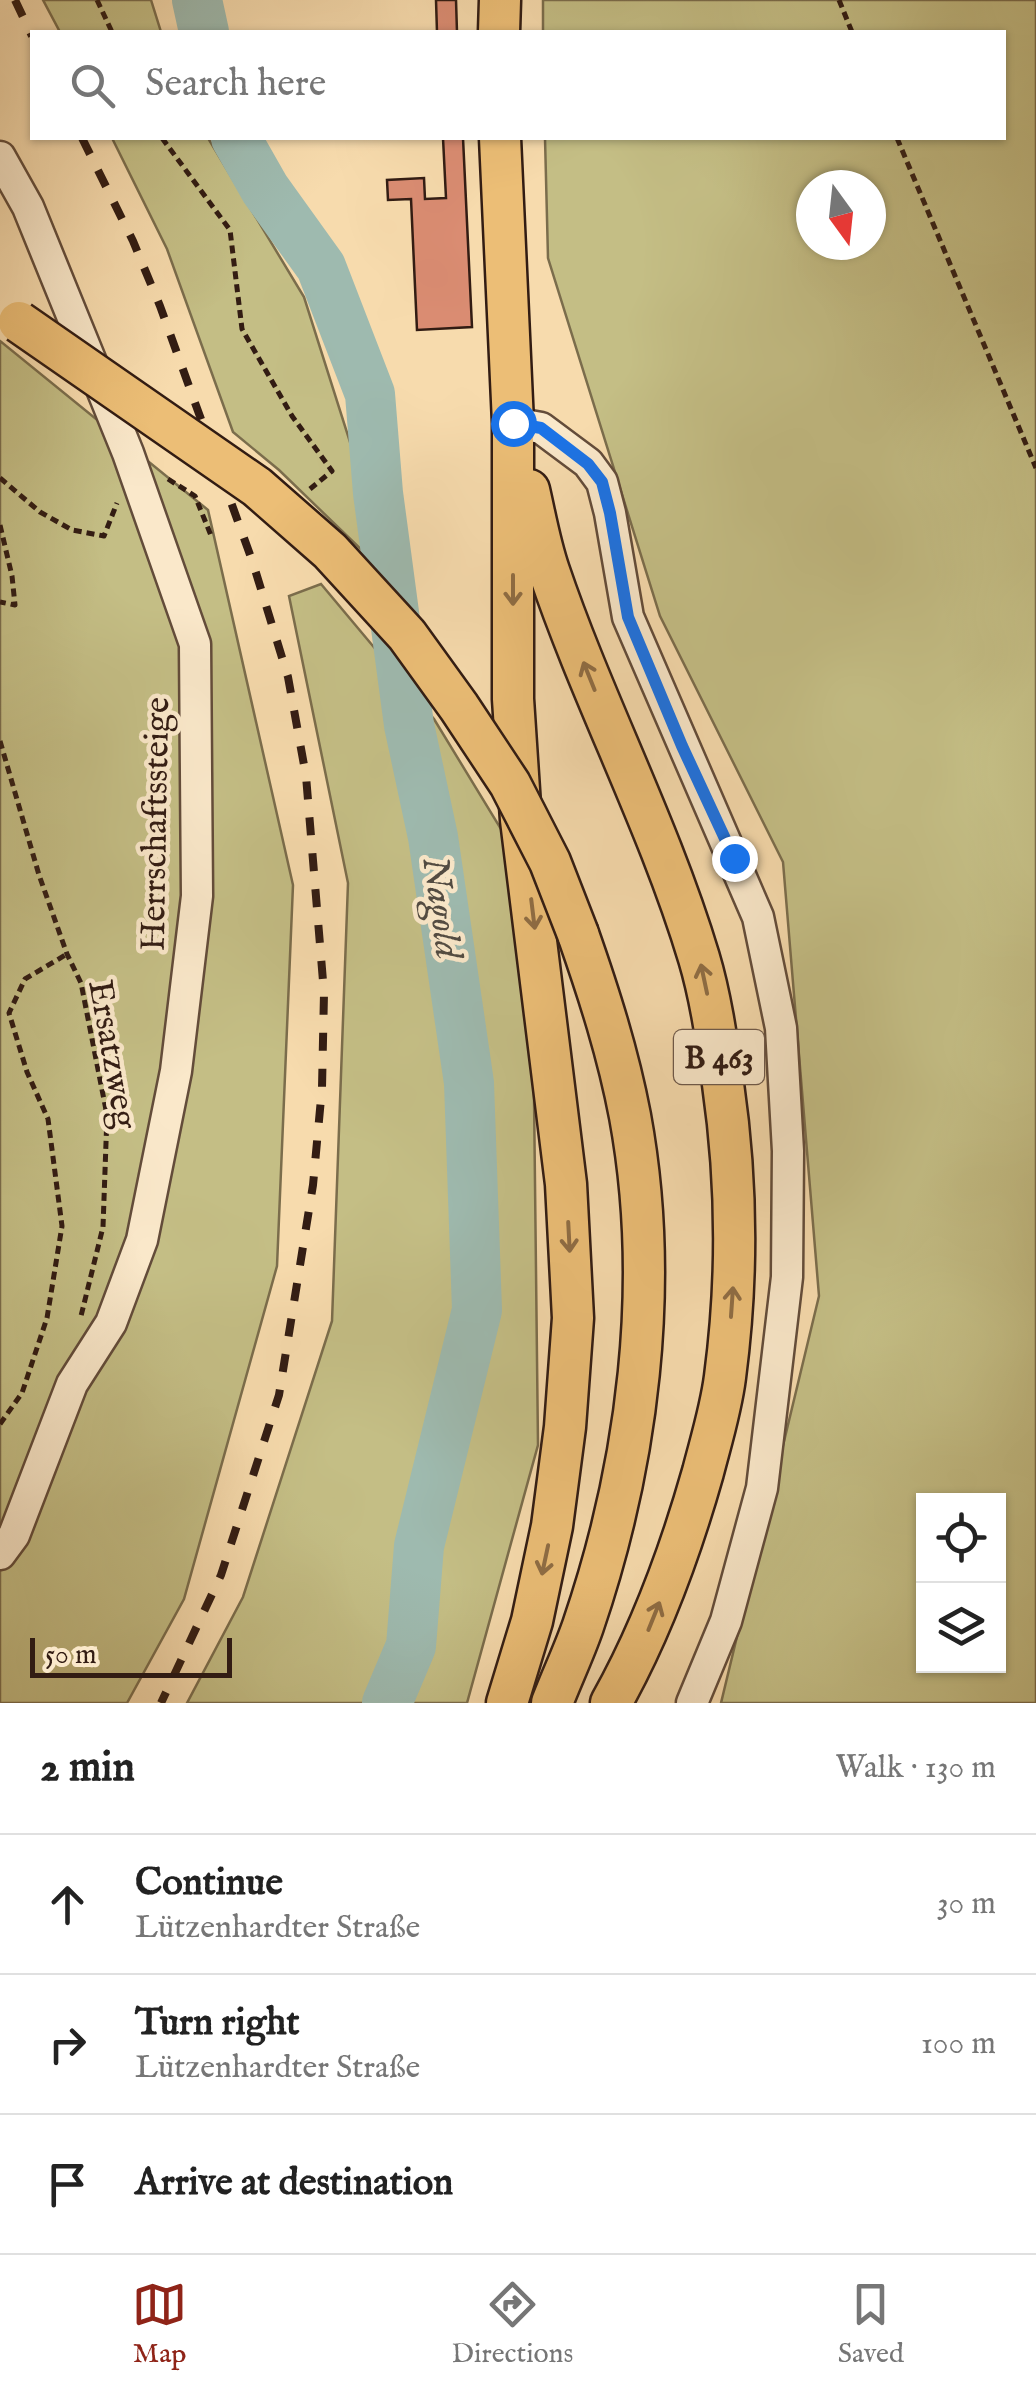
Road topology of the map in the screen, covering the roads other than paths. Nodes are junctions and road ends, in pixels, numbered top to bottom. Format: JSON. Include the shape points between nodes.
{"nodes":[{"id":1,"x":500,"y":0,"type":"edge"},
{"id":2,"x":499,"y":30,"type":"edge"},
{"id":3,"x":500,"y":140,"type":"edge"},
{"id":4,"x":0,"y":157,"type":"edge"},
{"id":5,"x":10,"y":316,"type":"edge"},
{"id":6,"x":513,"y":423,"type":"junction"},
{"id":7,"x":0,"y":1554,"type":"edge"},
{"id":8,"x":507,"y":1703,"type":"edge"},
{"id":9,"x":552,"y":1703,"type":"edge"},
{"id":10,"x":611,"y":1703,"type":"edge"},
{"id":11,"x":692,"y":1703,"type":"edge"}],
"edges":[{"from":1,"to":2,"type":"main road"},
{"from":3,"to":6,"type":"main road"},
{"from":4,"to":7,"type":"street","name":"Herrschaftssteige","via":[[28,207],[128,453],[195,644],[197,896],[176,1072],[142,1240],[111,1323],[72,1384],[14,1535]]},
{"from":5,"to":9,"type":"main road","number":"B 463","bridge":true,"via":[[258,488],[330,551],[407,635],[459,707],[550,862],[608,1022],[630,1117],[641,1206],[642,1300],[627,1459],[583,1627]]},
{"from":6,"to":8,"type":"main road","one_way":true,"via":[[514,716],[566,1184],[573,1318],[552,1526]]},
{"from":10,"to":6,"type":"main road","number":"B 463","one_way":true,"via":[[651,1625],[708,1453],[725,1380],[735,1212],[718,1046],[700,960],[548,568]]},
{"from":6,"to":11,"type":"street","via":[[541,428],[602,482],[628,617],[758,917],[781,1028],[787,1277],[762,1488],[726,1621]]}]}
